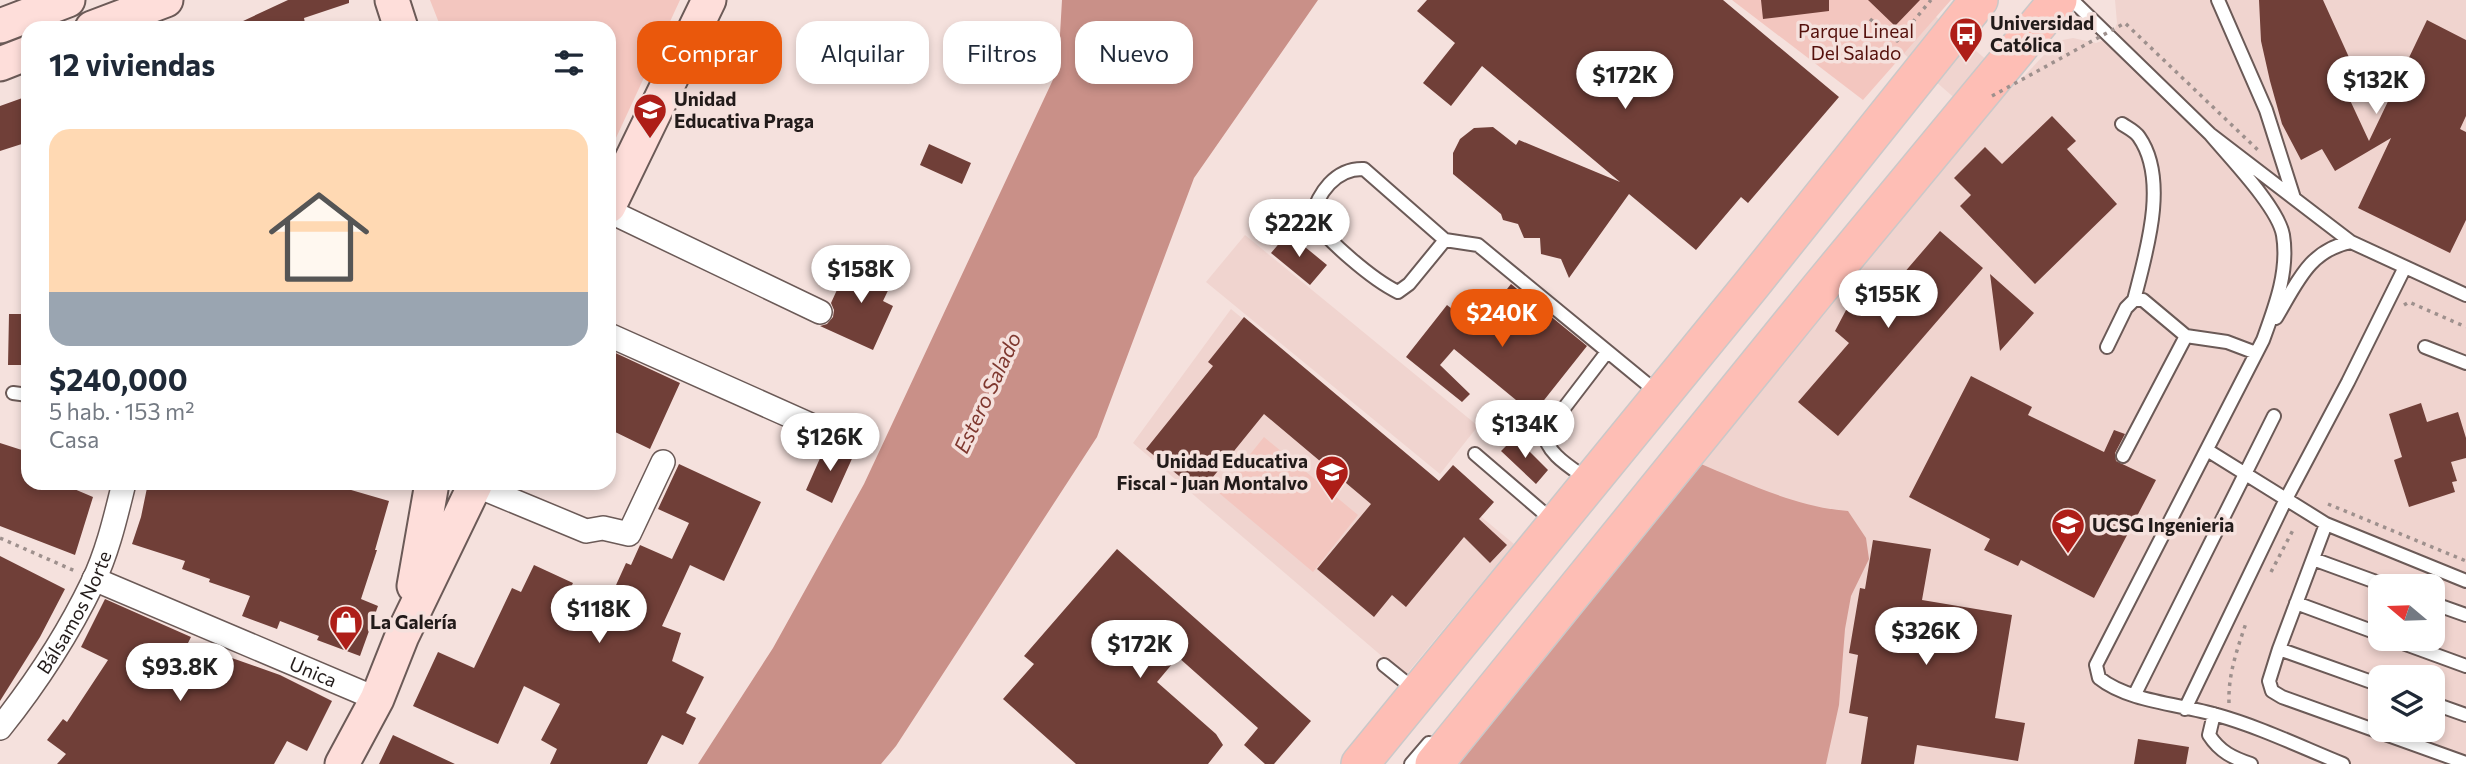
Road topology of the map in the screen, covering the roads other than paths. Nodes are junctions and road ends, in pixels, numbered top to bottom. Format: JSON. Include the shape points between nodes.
{"nodes":[{"id":1,"x":68,"y":0,"type":"edge"},
{"id":2,"x":82,"y":0,"type":"edge"},
{"id":3,"x":166,"y":0,"type":"edge"},
{"id":4,"x":392,"y":0,"type":"edge"},
{"id":5,"x":709,"y":0,"type":"edge"},
{"id":6,"x":2058,"y":0,"type":"edge"},
{"id":7,"x":2073,"y":0,"type":"edge"},
{"id":8,"x":2218,"y":0,"type":"edge"},
{"id":9,"x":1967,"y":8,"type":"edge"},
{"id":10,"x":89,"y":21,"type":"edge"},
{"id":11,"x":110,"y":21,"type":"edge"},
{"id":12,"x":399,"y":21,"type":"edge"},
{"id":13,"x":0,"y":26,"type":"edge"},
{"id":14,"x":21,"y":56,"type":"edge"},
{"id":15,"x":0,"y":64,"type":"edge"},
{"id":16,"x":2122,"y":124,"type":"dead end"},
{"id":17,"x":2210,"y":134,"type":"junction"},
{"id":18,"x":616,"y":194,"type":"edge"},
{"id":19,"x":2294,"y":198,"type":"junction"},
{"id":20,"x":616,"y":212,"type":"edge"},
{"id":21,"x":1815,"y":226,"type":"dead end"},
{"id":22,"x":1445,"y":240,"type":"junction"},
{"id":23,"x":2351,"y":242,"type":"junction"},
{"id":24,"x":2405,"y":267,"type":"junction"},
{"id":25,"x":2466,"y":295,"type":"edge"},
{"id":26,"x":2134,"y":300,"type":"junction"},
{"id":27,"x":820,"y":312,"type":"dead end"},
{"id":28,"x":2186,"y":336,"type":"junction"},
{"id":29,"x":616,"y":338,"type":"edge"},
{"id":30,"x":2263,"y":340,"type":"junction"},
{"id":31,"x":2107,"y":347,"type":"dead end"},
{"id":32,"x":2425,"y":347,"type":"dead end"},
{"id":33,"x":1607,"y":352,"type":"junction"},
{"id":34,"x":2256,"y":353,"type":"junction"},
{"id":35,"x":2466,"y":363,"type":"edge"},
{"id":36,"x":12,"y":393,"type":"dead end"},
{"id":37,"x":21,"y":395,"type":"edge"},
{"id":38,"x":1661,"y":395,"type":"junction"},
{"id":39,"x":2274,"y":416,"type":"dead end"},
{"id":40,"x":833,"y":435,"type":"dead end"},
{"id":41,"x":2207,"y":450,"type":"junction"},
{"id":42,"x":1475,"y":454,"type":"dead end"},
{"id":43,"x":2123,"y":456,"type":"dead end"},
{"id":44,"x":663,"y":462,"type":"dead end"},
{"id":45,"x":2245,"y":474,"type":"junction"},
{"id":46,"x":1590,"y":482,"type":"junction"},
{"id":47,"x":122,"y":490,"type":"edge"},
{"id":48,"x":431,"y":490,"type":"edge"},
{"id":49,"x":473,"y":490,"type":"edge"},
{"id":50,"x":490,"y":490,"type":"edge"},
{"id":51,"x":2286,"y":499,"type":"junction"},
{"id":52,"x":1556,"y":524,"type":"junction"},
{"id":53,"x":2326,"y":524,"type":"junction"},
{"id":54,"x":2313,"y":559,"type":"junction"},
{"id":55,"x":94,"y":579,"type":"junction"},
{"id":56,"x":2368,"y":579,"type":"edge"},
{"id":57,"x":2466,"y":582,"type":"edge"},
{"id":58,"x":2296,"y":603,"type":"junction"},
{"id":59,"x":2445,"y":608,"type":"edge"},
{"id":60,"x":2466,"y":615,"type":"edge"},
{"id":61,"x":1491,"y":624,"type":"dead end"},
{"id":62,"x":2368,"y":630,"type":"edge"},
{"id":63,"x":402,"y":636,"type":"junction"},
{"id":64,"x":2279,"y":649,"type":"junction"},
{"id":65,"x":2425,"y":651,"type":"edge"},
{"id":66,"x":1384,"y":665,"type":"dead end"},
{"id":67,"x":2466,"y":666,"type":"edge"},
{"id":68,"x":2368,"y":681,"type":"edge"},
{"id":69,"x":1417,"y":693,"type":"junction"},
{"id":70,"x":2135,"y":694,"type":"junction"},
{"id":71,"x":377,"y":699,"type":"junction"},
{"id":72,"x":2445,"y":708,"type":"edge"},
{"id":73,"x":2185,"y":709,"type":"junction"},
{"id":74,"x":2214,"y":714,"type":"junction"},
{"id":75,"x":2466,"y":715,"type":"edge"},
{"id":76,"x":0,"y":728,"type":"edge"},
{"id":77,"x":1435,"y":748,"type":"edge"},
{"id":78,"x":2246,"y":763,"type":"edge"},
{"id":79,"x":2466,"y":763,"type":"edge"},
{"id":80,"x":342,"y":764,"type":"edge"},
{"id":81,"x":1360,"y":764,"type":"edge"},
{"id":82,"x":1411,"y":764,"type":"edge"},
{"id":83,"x":2343,"y":764,"type":"edge"}],
"edges":[{"from":1,"to":13,"type":"street"},
{"from":2,"to":10,"type":"street"},
{"from":3,"to":11,"type":"street"},
{"from":4,"to":12,"type":"street"},
{"from":5,"to":18,"type":"street"},
{"from":6,"to":77,"type":"main road"},
{"from":7,"to":17,"type":"lane"},
{"from":8,"to":19,"type":"lane","via":[[2266,110]]},
{"from":9,"to":38,"type":"main road"},
{"from":14,"to":15,"type":"street"},
{"from":16,"to":26,"type":"lane","via":[[2138,135],[2150,157],[2155,191]]},
{"from":17,"to":19,"type":"lane"},
{"from":17,"to":30,"type":"lane","via":[[2273,213],[2283,233],[2279,291]]},
{"from":19,"to":23,"type":"lane"},
{"from":20,"to":27,"type":"street"},
{"from":21,"to":61,"type":"lane"},
{"from":22,"to":22,"type":"lane","via":[[1364,169],[1349,169],[1333,180],[1316,201],[1311,219],[1385,286],[1398,292]]},
{"from":22,"to":33,"type":"lane","via":[[1478,246]]},
{"from":23,"to":24,"type":"lane"},
{"from":23,"to":30,"type":"lane","via":[[2330,248],[2307,268]]},
{"from":24,"to":25,"type":"lane"},
{"from":24,"to":51,"type":"lane"},
{"from":26,"to":28,"type":"lane","via":[[2143,300]]},
{"from":26,"to":31,"type":"lane"},
{"from":28,"to":34,"type":"lane","via":[[2227,342]]},
{"from":28,"to":43,"type":"lane"},
{"from":29,"to":40,"type":"street"},
{"from":30,"to":34,"type":"lane"},
{"from":32,"to":35,"type":"lane"},
{"from":33,"to":38,"type":"lane"},
{"from":33,"to":46,"type":"lane","via":[[1545,433],[1550,450]]},
{"from":34,"to":41,"type":"lane"},
{"from":36,"to":37,"type":"lane"},
{"from":38,"to":46,"type":"main road"},
{"from":39,"to":45,"type":"lane"},
{"from":41,"to":45,"type":"lane"},
{"from":41,"to":70,"type":"lane","via":[[2096,665],[2099,678],[2108,685]]},
{"from":42,"to":52,"type":"lane"},
{"from":44,"to":50,"type":"street","via":[[629,534],[603,528],[586,531]]},
{"from":45,"to":51,"type":"lane"},
{"from":45,"to":70,"type":"lane"},
{"from":46,"to":52,"type":"main road"},
{"from":47,"to":55,"type":"street","name":"Bálsamos Norte"},
{"from":48,"to":63,"type":"street"},
{"from":49,"to":63,"type":"street"},
{"from":51,"to":53,"type":"lane"},
{"from":51,"to":73,"type":"lane"},
{"from":52,"to":69,"type":"main road"},
{"from":53,"to":54,"type":"lane"},
{"from":53,"to":57,"type":"lane"},
{"from":54,"to":56,"type":"lane"},
{"from":54,"to":58,"type":"lane"},
{"from":55,"to":71,"type":"street","name":"Unica"},
{"from":55,"to":76,"type":"street","name":"Bálsamos Norte","via":[[62,640]]},
{"from":58,"to":62,"type":"lane"},
{"from":58,"to":64,"type":"lane"},
{"from":59,"to":60,"type":"lane"},
{"from":63,"to":71,"type":"street"},
{"from":64,"to":68,"type":"lane"},
{"from":64,"to":79,"type":"lane","via":[[2269,681],[2272,691]]},
{"from":65,"to":67,"type":"lane"},
{"from":66,"to":69,"type":"lane"},
{"from":69,"to":81,"type":"main road"},
{"from":70,"to":73,"type":"lane"},
{"from":71,"to":80,"type":"street"},
{"from":72,"to":75,"type":"lane"},
{"from":73,"to":74,"type":"lane"},
{"from":74,"to":78,"type":"lane","via":[[2209,735],[2222,752]]},
{"from":74,"to":83,"type":"lane"},
{"from":77,"to":82,"type":"lane"}]}
